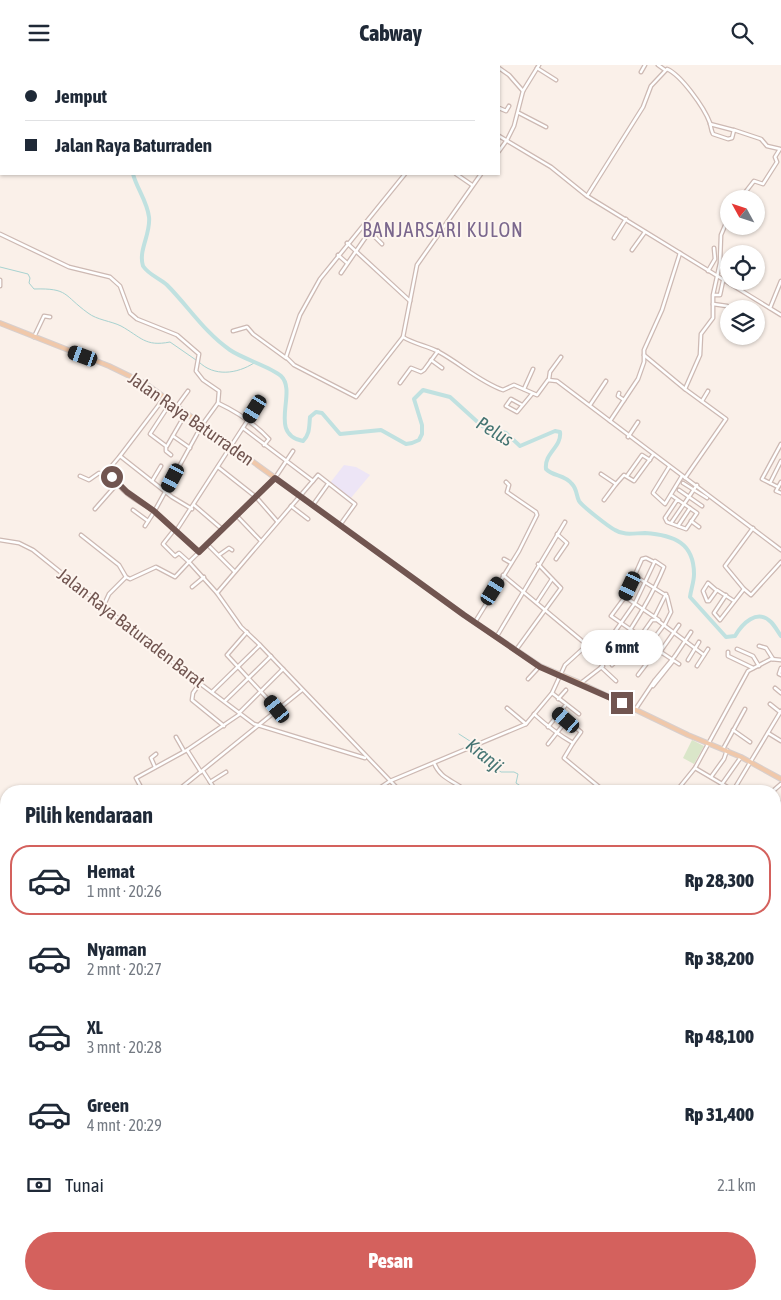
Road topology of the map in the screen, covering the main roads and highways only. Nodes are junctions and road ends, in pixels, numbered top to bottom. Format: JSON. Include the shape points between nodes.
{"nodes":[{"id":1,"x":0,"y":323,"type":"edge"},
{"id":2,"x":781,"y":779,"type":"edge"}],
"edges":[{"from":1,"to":2,"type":"main road","name":"Jalan Raya Baturraden","via":[[117,369],[146,384],[540,667],[725,749]]}]}
